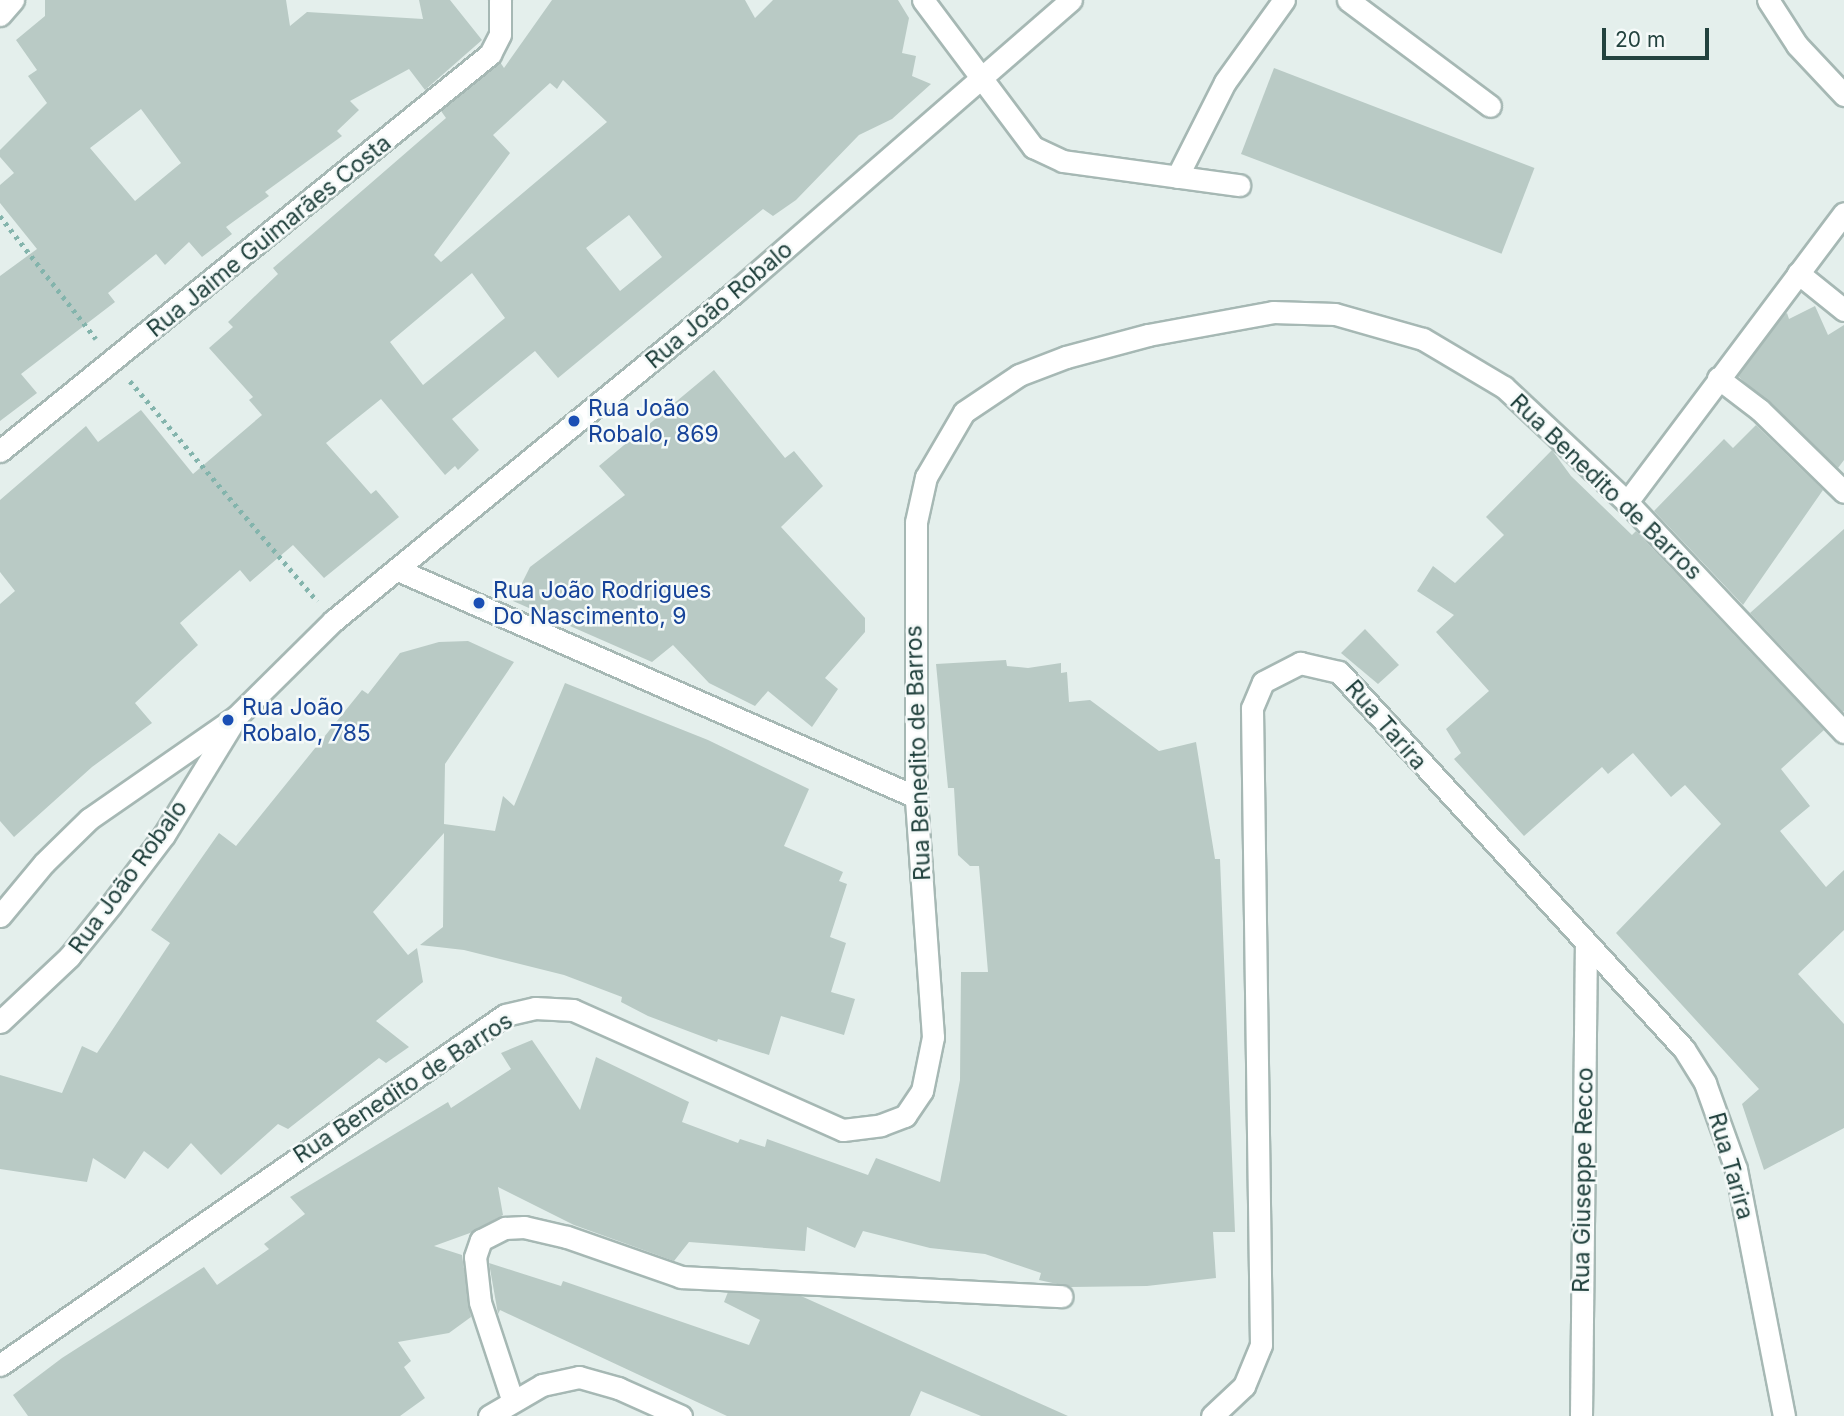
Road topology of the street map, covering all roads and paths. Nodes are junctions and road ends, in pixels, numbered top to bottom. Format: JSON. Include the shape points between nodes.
{"nodes":[{"id":1,"x":13,"y":0,"type":"edge"},
{"id":2,"x":500,"y":0,"type":"edge"},
{"id":3,"x":923,"y":0,"type":"edge"},
{"id":4,"x":1071,"y":0,"type":"edge"},
{"id":5,"x":1284,"y":0,"type":"edge"},
{"id":6,"x":1348,"y":0,"type":"edge"},
{"id":7,"x":1768,"y":0,"type":"edge"},
{"id":8,"x":0,"y":15,"type":"edge"},
{"id":9,"x":982,"y":81,"type":"junction"},
{"id":10,"x":1844,"y":95,"type":"edge"},
{"id":11,"x":1490,"y":106,"type":"dead end"},
{"id":12,"x":1177,"y":177,"type":"junction"},
{"id":13,"x":1239,"y":185,"type":"dead end"},
{"id":14,"x":1844,"y":213,"type":"edge"},
{"id":15,"x":0,"y":216,"type":"edge"},
{"id":16,"x":1798,"y":273,"type":"junction"},
{"id":17,"x":1844,"y":310,"type":"edge"},
{"id":18,"x":114,"y":363,"type":"junction"},
{"id":19,"x":1718,"y":378,"type":"junction"},
{"id":20,"x":0,"y":451,"type":"edge"},
{"id":21,"x":1844,"y":492,"type":"edge"},
{"id":22,"x":1627,"y":502,"type":"junction"},
{"id":23,"x":398,"y":570,"type":"junction"},
{"id":24,"x":333,"y":621,"type":"junction"},
{"id":25,"x":237,"y":716,"type":"junction"},
{"id":26,"x":1844,"y":732,"type":"edge"},
{"id":27,"x":916,"y":797,"type":"junction"},
{"id":28,"x":0,"y":916,"type":"edge"},
{"id":29,"x":1586,"y":944,"type":"junction"},
{"id":30,"x":0,"y":1022,"type":"edge"},
{"id":31,"x":1062,"y":1296,"type":"dead end"},
{"id":32,"x":0,"y":1366,"type":"edge"},
{"id":33,"x":514,"y":1407,"type":"edge"},
{"id":34,"x":489,"y":1416,"type":"edge"},
{"id":35,"x":681,"y":1416,"type":"edge"},
{"id":36,"x":1212,"y":1416,"type":"edge"},
{"id":37,"x":1581,"y":1416,"type":"edge"},
{"id":38,"x":1784,"y":1416,"type":"edge"}],
"edges":[{"from":1,"to":8,"type":"street"},
{"from":2,"to":18,"type":"street","name":"Rua Jaime Guimarães Costa","via":[[500,34],[490,54]]},
{"from":3,"to":9,"type":"street"},
{"from":4,"to":9,"type":"street","name":"Rua João Robalo"},
{"from":5,"to":12,"type":"street","via":[[1226,82]]},
{"from":6,"to":11,"type":"street"},
{"from":7,"to":10,"type":"street","via":[[1797,45]]},
{"from":9,"to":12,"type":"street","via":[[1033,147],[1048,156]]},
{"from":9,"to":23,"type":"street","name":"Rua João Robalo"},
{"from":12,"to":13,"type":"street"},
{"from":14,"to":16,"type":"street"},
{"from":15,"to":18,"type":"path"},
{"from":16,"to":17,"type":"street"},
{"from":16,"to":19,"type":"street"},
{"from":18,"to":20,"type":"street","name":"Rua Jaime Guimarães Costa"},
{"from":18,"to":24,"type":"path"},
{"from":19,"to":21,"type":"street","via":[[1760,410]]},
{"from":19,"to":22,"type":"street"},
{"from":22,"to":26,"type":"street","name":"Rua Benedito de Barros"},
{"from":22,"to":27,"type":"street","name":"Rua Benedito de Barros","via":[[1504,387],[1423,340],[1335,314],[1273,312],[1221,320],[1066,357],[1019,375],[964,412],[926,477],[913,558]]},
{"from":23,"to":24,"type":"street","name":"Rua João Robalo"},
{"from":23,"to":27,"type":"street"},
{"from":24,"to":25,"type":"street","name":"Rua João Robalo"},
{"from":25,"to":28,"type":"street","name":"Rua João Robalo","via":[[89,819]]},
{"from":25,"to":30,"type":"street","name":"Rua João Robalo","via":[[164,835],[111,905],[69,957]]},
{"from":27,"to":32,"type":"street","name":"Rua Benedito de Barros","via":[[933,1037],[922,1091],[905,1116],[843,1130],[573,1010],[535,1008],[505,1015]]},
{"from":29,"to":36,"type":"street","name":"Rua Tarira","via":[[1339,671],[1300,663],[1262,682],[1252,708],[1251,807],[1261,1345],[1244,1386]]},
{"from":29,"to":37,"type":"street","name":"Rua Giuseppe Recco"},
{"from":29,"to":38,"type":"street","name":"Rua Tarira","via":[[1640,997],[1684,1049],[1705,1083],[1736,1169]]},
{"from":31,"to":33,"type":"street","via":[[681,1277],[566,1237],[524,1227],[505,1228],[481,1240],[475,1257],[480,1302]]},
{"from":33,"to":34,"type":"street"},
{"from":33,"to":35,"type":"street","via":[[542,1385],[579,1377],[618,1388]]}]}
